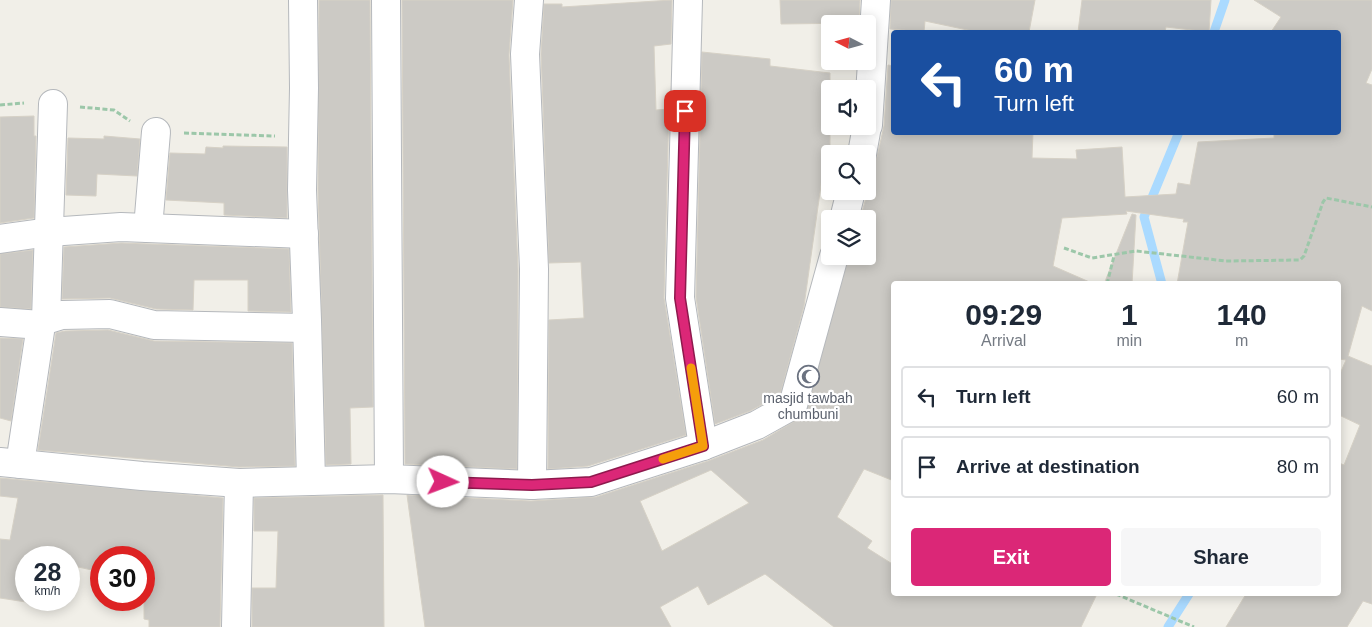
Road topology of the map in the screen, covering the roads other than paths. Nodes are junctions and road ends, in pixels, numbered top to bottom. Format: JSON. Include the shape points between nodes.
{"nodes":[{"id":1,"x":303,"y":0,"type":"edge"},
{"id":2,"x":386,"y":0,"type":"edge"},
{"id":3,"x":529,"y":0,"type":"edge"},
{"id":4,"x":688,"y":0,"type":"edge"},
{"id":5,"x":876,"y":0,"type":"edge"},
{"id":6,"x":870,"y":80,"type":"edge"},
{"id":7,"x":53,"y":104,"type":"dead end"},
{"id":8,"x":156,"y":132,"type":"dead end"},
{"id":9,"x":148,"y":228,"type":"junction"},
{"id":10,"x":49,"y":232,"type":"junction"},
{"id":11,"x":304,"y":234,"type":"junction"},
{"id":12,"x":0,"y":239,"type":"edge"},
{"id":13,"x":832,"y":265,"type":"edge"},
{"id":14,"x":0,"y":322,"type":"edge"},
{"id":15,"x":43,"y":322,"type":"junction"},
{"id":16,"x":307,"y":328,"type":"junction"},
{"id":17,"x":703,"y":446,"type":"junction"},
{"id":18,"x":10,"y":463,"type":"edge"},
{"id":19,"x":390,"y":479,"type":"junction"},
{"id":20,"x":311,"y":481,"type":"junction"},
{"id":21,"x":239,"y":483,"type":"junction"},
{"id":22,"x":532,"y":485,"type":"junction"},
{"id":23,"x":236,"y":627,"type":"edge"}],
"edges":[{"from":1,"to":11,"type":"street"},
{"from":2,"to":19,"type":"street"},
{"from":3,"to":22,"type":"street","via":[[526,54],[534,269]]},
{"from":4,"to":17,"type":"street","via":[[680,298]]},
{"from":5,"to":6,"type":"street"},
{"from":7,"to":10,"type":"street"},
{"from":8,"to":9,"type":"street"},
{"from":9,"to":10,"type":"street"},
{"from":9,"to":11,"type":"street"},
{"from":10,"to":12,"type":"street"},
{"from":10,"to":15,"type":"street"},
{"from":11,"to":16,"type":"street"},
{"from":13,"to":17,"type":"street","via":[[793,405],[757,425]]},
{"from":14,"to":15,"type":"street"},
{"from":15,"to":16,"type":"street","via":[[62,315],[110,314],[154,324]]},
{"from":15,"to":18,"type":"street"},
{"from":16,"to":20,"type":"street"},
{"from":17,"to":22,"type":"street","via":[[591,482]]},
{"from":18,"to":21,"type":"street"},
{"from":19,"to":20,"type":"street"},
{"from":19,"to":22,"type":"street"},
{"from":20,"to":21,"type":"street"},
{"from":21,"to":23,"type":"street"}]}
